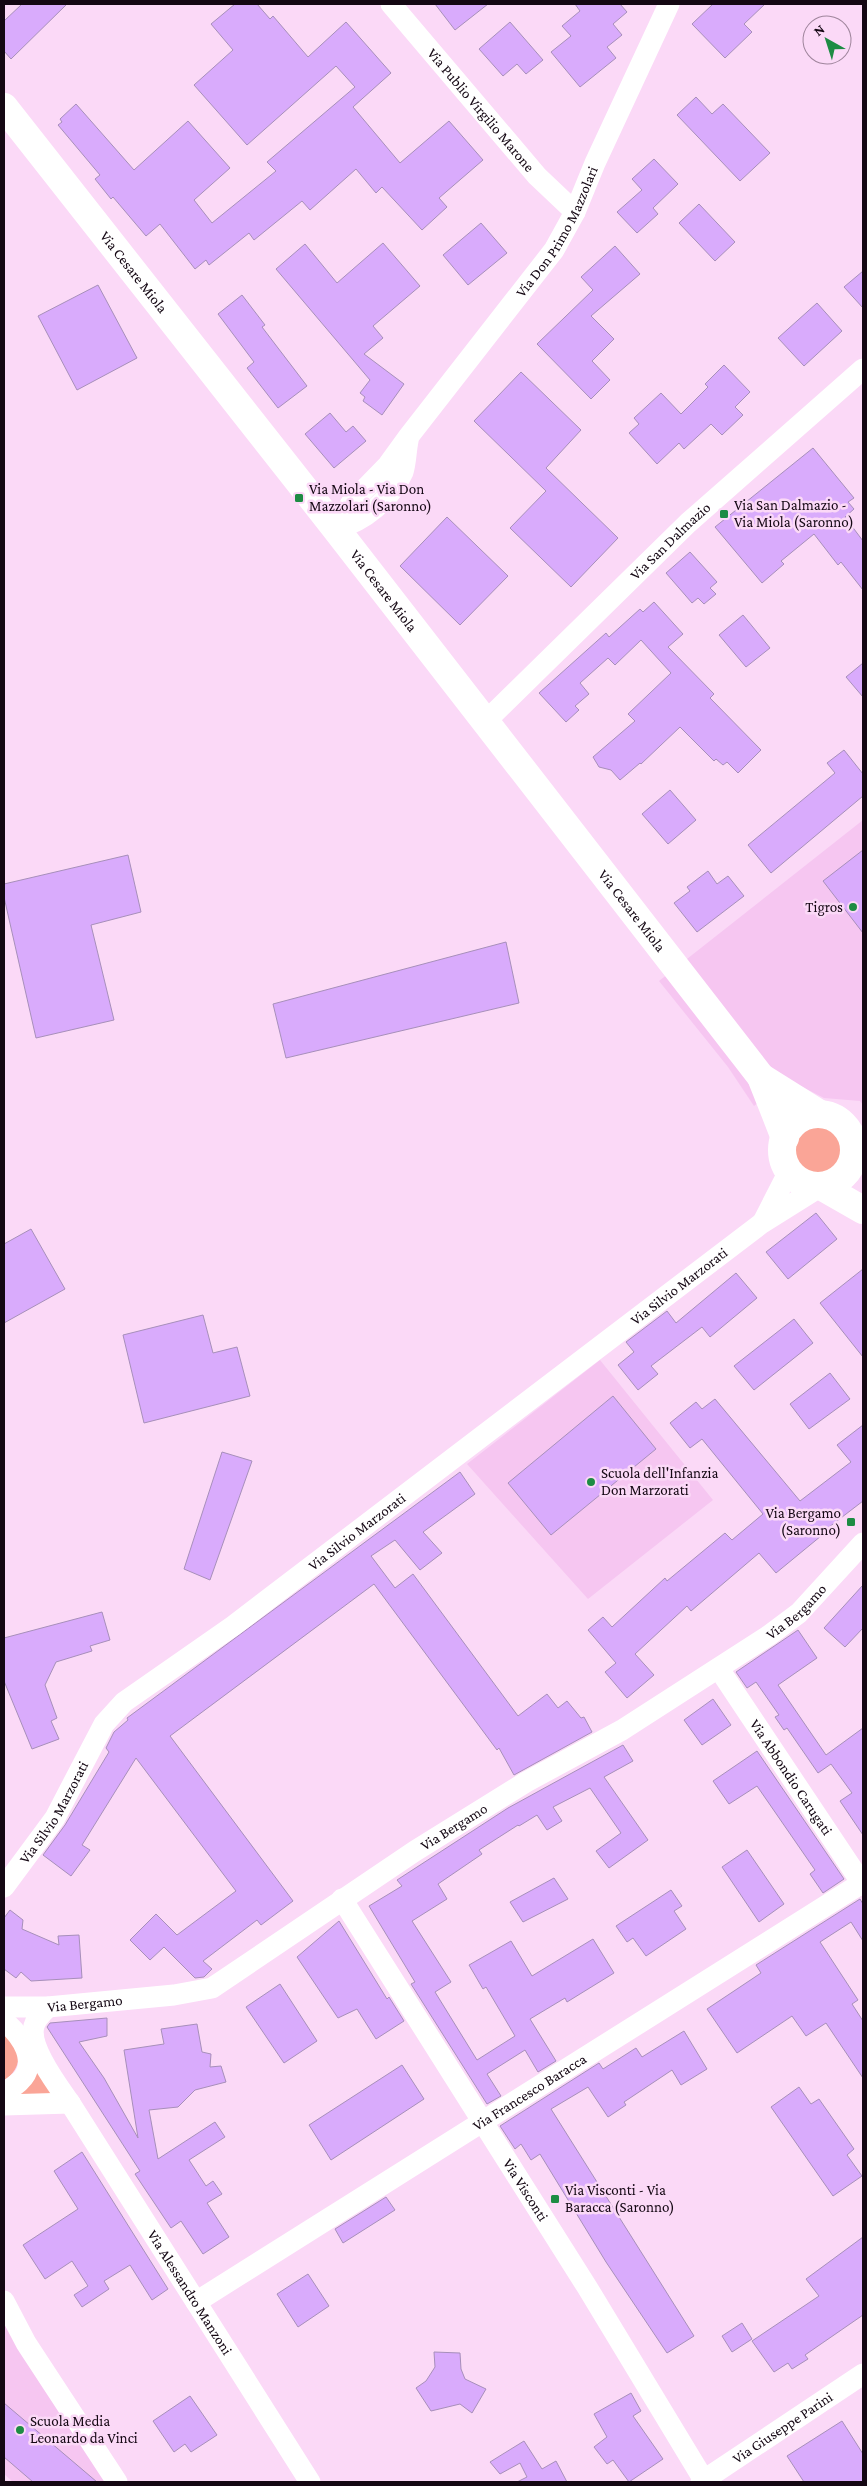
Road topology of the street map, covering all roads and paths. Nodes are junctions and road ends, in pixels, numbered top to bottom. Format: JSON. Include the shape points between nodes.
{"nodes":[{"id":1,"x":391,"y":4,"type":"edge"},
{"id":2,"x":669,"y":4,"type":"edge"},
{"id":3,"x":4,"y":107,"type":"edge"},
{"id":4,"x":576,"y":212,"type":"junction"},
{"id":5,"x":863,"y":370,"type":"edge"},
{"id":6,"x":336,"y":529,"type":"junction"},
{"id":7,"x":485,"y":722,"type":"junction"},
{"id":8,"x":761,"y":1077,"type":"junction"},
{"id":9,"x":820,"y":1114,"type":"junction"},
{"id":10,"x":784,"y":1138,"type":"junction"},
{"id":11,"x":852,"y":1163,"type":"junction"},
{"id":12,"x":789,"y":1171,"type":"junction"},
{"id":13,"x":821,"y":1186,"type":"junction"},
{"id":14,"x":863,"y":1204,"type":"edge"},
{"id":15,"x":863,"y":1210,"type":"edge"},
{"id":16,"x":762,"y":1223,"type":"junction"},
{"id":17,"x":863,"y":1543,"type":"edge"},
{"id":18,"x":719,"y":1669,"type":"junction"},
{"id":19,"x":863,"y":1884,"type":"edge"},
{"id":20,"x":4,"y":1888,"type":"edge"},
{"id":21,"x":342,"y":1899,"type":"junction"},
{"id":22,"x":4,"y":2007,"type":"edge"},
{"id":23,"x":48,"y":2007,"type":"junction"},
{"id":24,"x":4,"y":2021,"type":"edge"},
{"id":25,"x":4,"y":2093,"type":"edge"},
{"id":26,"x":70,"y":2103,"type":"junction"},
{"id":27,"x":4,"y":2105,"type":"edge"},
{"id":28,"x":482,"y":2123,"type":"junction"},
{"id":29,"x":4,"y":2301,"type":"edge"},
{"id":30,"x":196,"y":2302,"type":"junction"},
{"id":31,"x":863,"y":2374,"type":"edge"},
{"id":32,"x":302,"y":2479,"type":"edge"},
{"id":33,"x":117,"y":2482,"type":"edge"},
{"id":34,"x":703,"y":2482,"type":"edge"}],
"edges":[{"from":1,"to":4,"type":"street","name":"Via Publio Virgilio Marone","via":[[537,176]]},
{"from":2,"to":4,"type":"street","name":"Via Don Primo Mazzolari","via":[[595,163]]},
{"from":3,"to":6,"type":"street","name":"Via Cesare Miola"},
{"from":4,"to":6,"type":"street","name":"Via Don Primo Mazzolari","via":[[554,250],[409,436],[403,471],[384,501],[366,516]]},
{"from":5,"to":7,"type":"street","name":"Via San Dalmazio","via":[[688,522]]},
{"from":6,"to":7,"type":"street","name":"Via Cesare Miola"},
{"from":7,"to":8,"type":"street","name":"Via Cesare Miola"},
{"from":8,"to":9,"type":"street","name":"Via Cesare Miola"},
{"from":8,"to":10,"type":"street","name":"Via Cesare Miola"},
{"from":9,"to":10,"type":"street","via":[[800,1119]]},
{"from":9,"to":11,"type":"street","name":"Via Cesare Miola","via":[[840,1122],[848,1130],[854,1151]]},
{"from":10,"to":12,"type":"street","name":"Via Cesare Miola","via":[[782,1151]]},
{"from":11,"to":13,"type":"street","via":[[839,1179]]},
{"from":11,"to":14,"type":"street","name":"Via Cesare Miola"},
{"from":12,"to":13,"type":"street","via":[[808,1185]]},
{"from":12,"to":16,"type":"street","name":"Via Silvio Marzorati"},
{"from":13,"to":15,"type":"street"},
{"from":13,"to":16,"type":"street","name":"Via Silvio Marzorati"},
{"from":16,"to":20,"type":"street","name":"Via Silvio Marzorati","via":[[233,1626],[124,1702],[104,1724],[55,1818]]},
{"from":17,"to":18,"type":"street","name":"Via Bergamo","via":[[799,1613]]},
{"from":18,"to":19,"type":"street","name":"Via Abbondio Carugati"},
{"from":18,"to":21,"type":"street","name":"Via Bergamo","via":[[622,1730],[481,1809]]},
{"from":19,"to":28,"type":"street","name":"Via Francesco Baracca"},
{"from":21,"to":23,"type":"street","name":"Via Bergamo","via":[[212,1988],[174,1995]]},
{"from":21,"to":28,"type":"street","name":"Via Visconti"},
{"from":22,"to":23,"type":"street","name":"Via Bergamo"},
{"from":23,"to":26,"type":"street","name":"Via Alessandro Manzoni","via":[[34,2026],[34,2035],[40,2054]]},
{"from":24,"to":25,"type":"street","via":[[15,2030],[26,2049],[29,2066],[21,2081]]},
{"from":26,"to":27,"type":"street"},
{"from":26,"to":30,"type":"street","name":"Via Alessandro Manzoni"},
{"from":28,"to":30,"type":"street","name":"Via Francesco Baracca"},
{"from":28,"to":34,"type":"street","name":"Via Visconti","via":[[587,2287]]},
{"from":29,"to":33,"type":"street","via":[[26,2343]]},
{"from":30,"to":32,"type":"street","name":"Via Alessandro Manzoni"},
{"from":31,"to":34,"type":"street","name":"Via Giuseppe Parini"}]}
